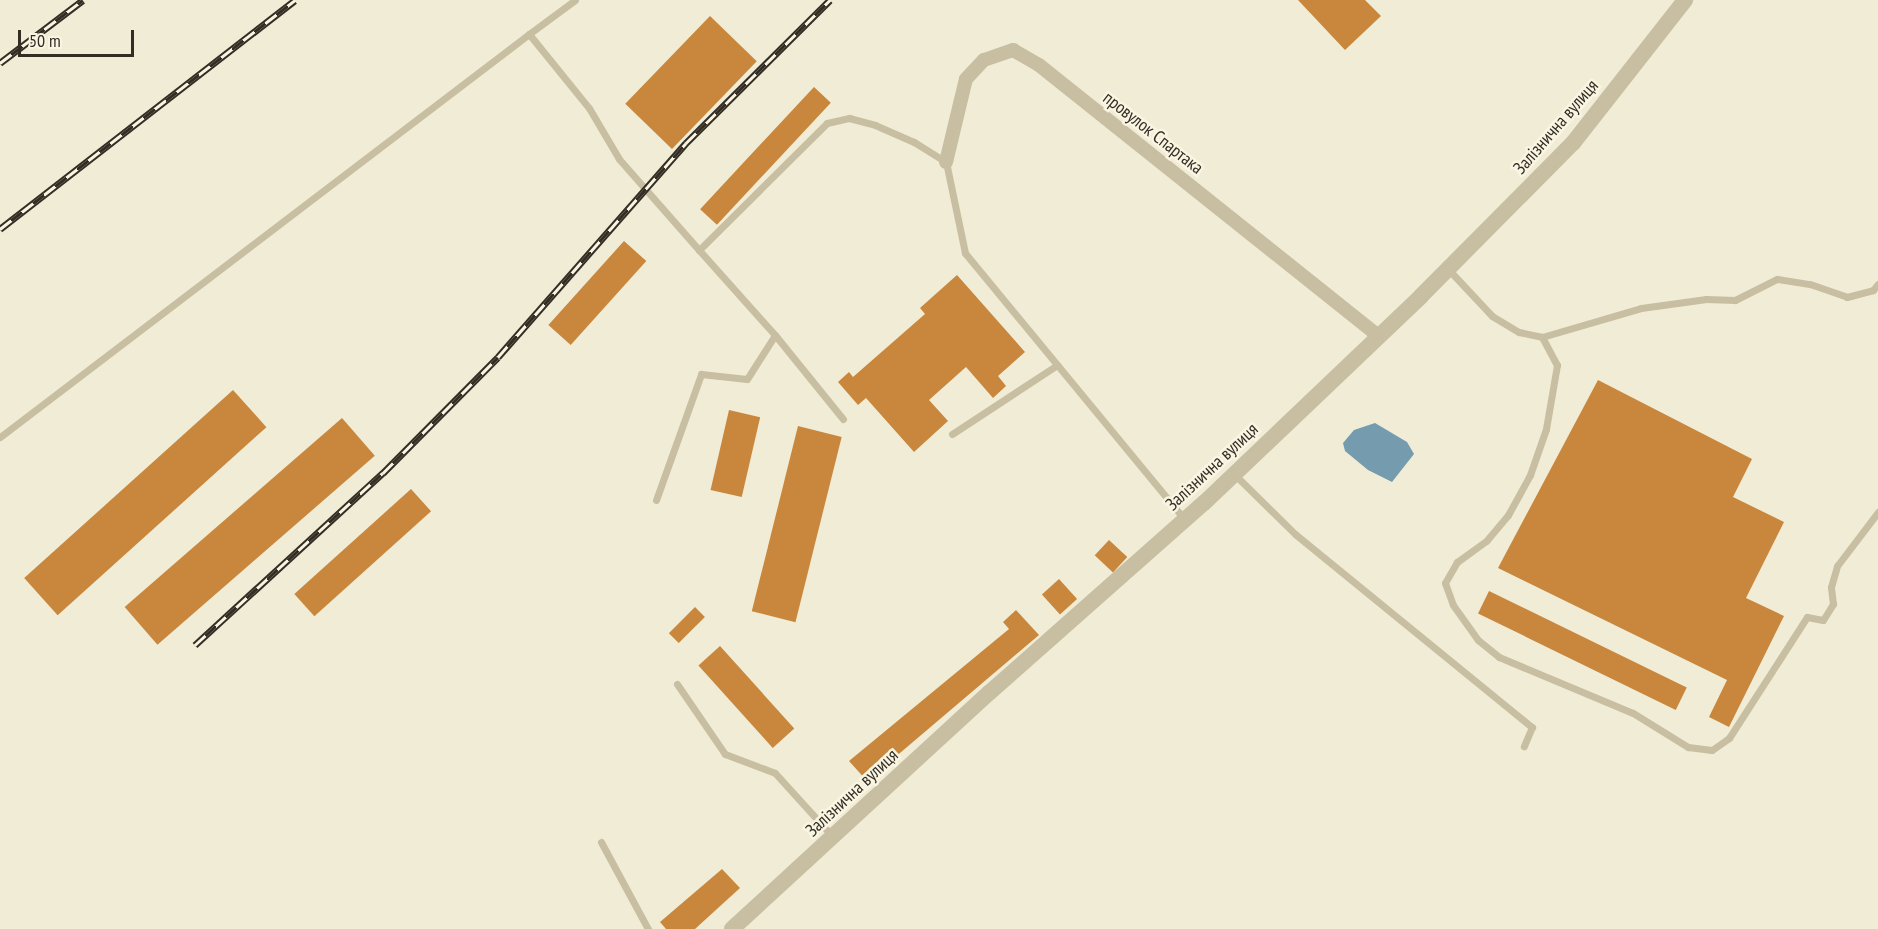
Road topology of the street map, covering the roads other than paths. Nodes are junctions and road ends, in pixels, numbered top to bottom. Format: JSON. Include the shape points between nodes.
{"nodes":[{"id":1,"x":574,"y":0,"type":"edge"},
{"id":2,"x":1685,"y":0,"type":"edge"},
{"id":3,"x":529,"y":34,"type":"junction"},
{"id":4,"x":946,"y":162,"type":"junction"},
{"id":5,"x":699,"y":250,"type":"junction"},
{"id":6,"x":1448,"y":269,"type":"junction"},
{"id":7,"x":1878,"y":284,"type":"edge"},
{"id":8,"x":775,"y":335,"type":"junction"},
{"id":9,"x":1380,"y":336,"type":"junction"},
{"id":10,"x":1542,"y":337,"type":"junction"},
{"id":11,"x":1057,"y":365,"type":"junction"},
{"id":12,"x":843,"y":419,"type":"dead end"},
{"id":13,"x":952,"y":434,"type":"dead end"},
{"id":14,"x":0,"y":437,"type":"edge"},
{"id":15,"x":1234,"y":475,"type":"junction"},
{"id":16,"x":656,"y":500,"type":"dead end"},
{"id":17,"x":1878,"y":512,"type":"edge"},
{"id":18,"x":1185,"y":520,"type":"junction"},
{"id":19,"x":677,"y":684,"type":"dead end"},
{"id":20,"x":1524,"y":746,"type":"dead end"},
{"id":21,"x":833,"y":837,"type":"junction"},
{"id":22,"x":601,"y":842,"type":"dead end"},
{"id":23,"x":648,"y":929,"type":"edge"},
{"id":24,"x":732,"y":929,"type":"edge"}],
"edges":[{"from":1,"to":3,"type":"lane"},
{"from":2,"to":6,"type":"street","name":"Залізнична вулиця","via":[[1573,143]]},
{"from":3,"to":5,"type":"lane","via":[[589,108],[619,159]]},
{"from":3,"to":14,"type":"lane"},
{"from":4,"to":5,"type":"lane","via":[[914,142],[874,125],[849,117],[827,123]]},
{"from":4,"to":9,"type":"street","name":"провулок Спартака","via":[[966,79],[984,60],[1013,50],[1039,65]]},
{"from":4,"to":11,"type":"lane","via":[[965,253]]},
{"from":5,"to":8,"type":"lane"},
{"from":6,"to":9,"type":"street","name":"Залізнична вулиця"},
{"from":6,"to":10,"type":"lane","via":[[1492,316],[1519,332]]},
{"from":7,"to":10,"type":"lane","via":[[1873,290],[1847,297],[1810,284],[1777,279],[1735,300],[1641,308]]},
{"from":8,"to":12,"type":"lane"},
{"from":8,"to":16,"type":"lane","via":[[747,379],[701,374]]},
{"from":9,"to":15,"type":"street","name":"Залізнична вулиця"},
{"from":10,"to":17,"type":"lane","via":[[1557,365],[1546,429],[1530,476],[1508,516],[1486,541],[1457,561],[1445,583],[1454,605],[1478,640],[1499,657],[1633,713],[1688,747],[1712,750],[1728,738],[1807,617],[1823,620],[1833,604],[1831,587],[1837,566]]},
{"from":11,"to":13,"type":"lane"},
{"from":11,"to":18,"type":"lane"},
{"from":15,"to":18,"type":"street","name":"Залізнична вулиця"},
{"from":15,"to":20,"type":"lane","via":[[1295,534],[1532,727]]},
{"from":18,"to":21,"type":"street","name":"Залізнична вулиця"},
{"from":19,"to":21,"type":"lane","via":[[725,754],[775,774]]},
{"from":21,"to":24,"type":"street","name":"Залізнична вулиця"},
{"from":22,"to":23,"type":"lane"}]}
